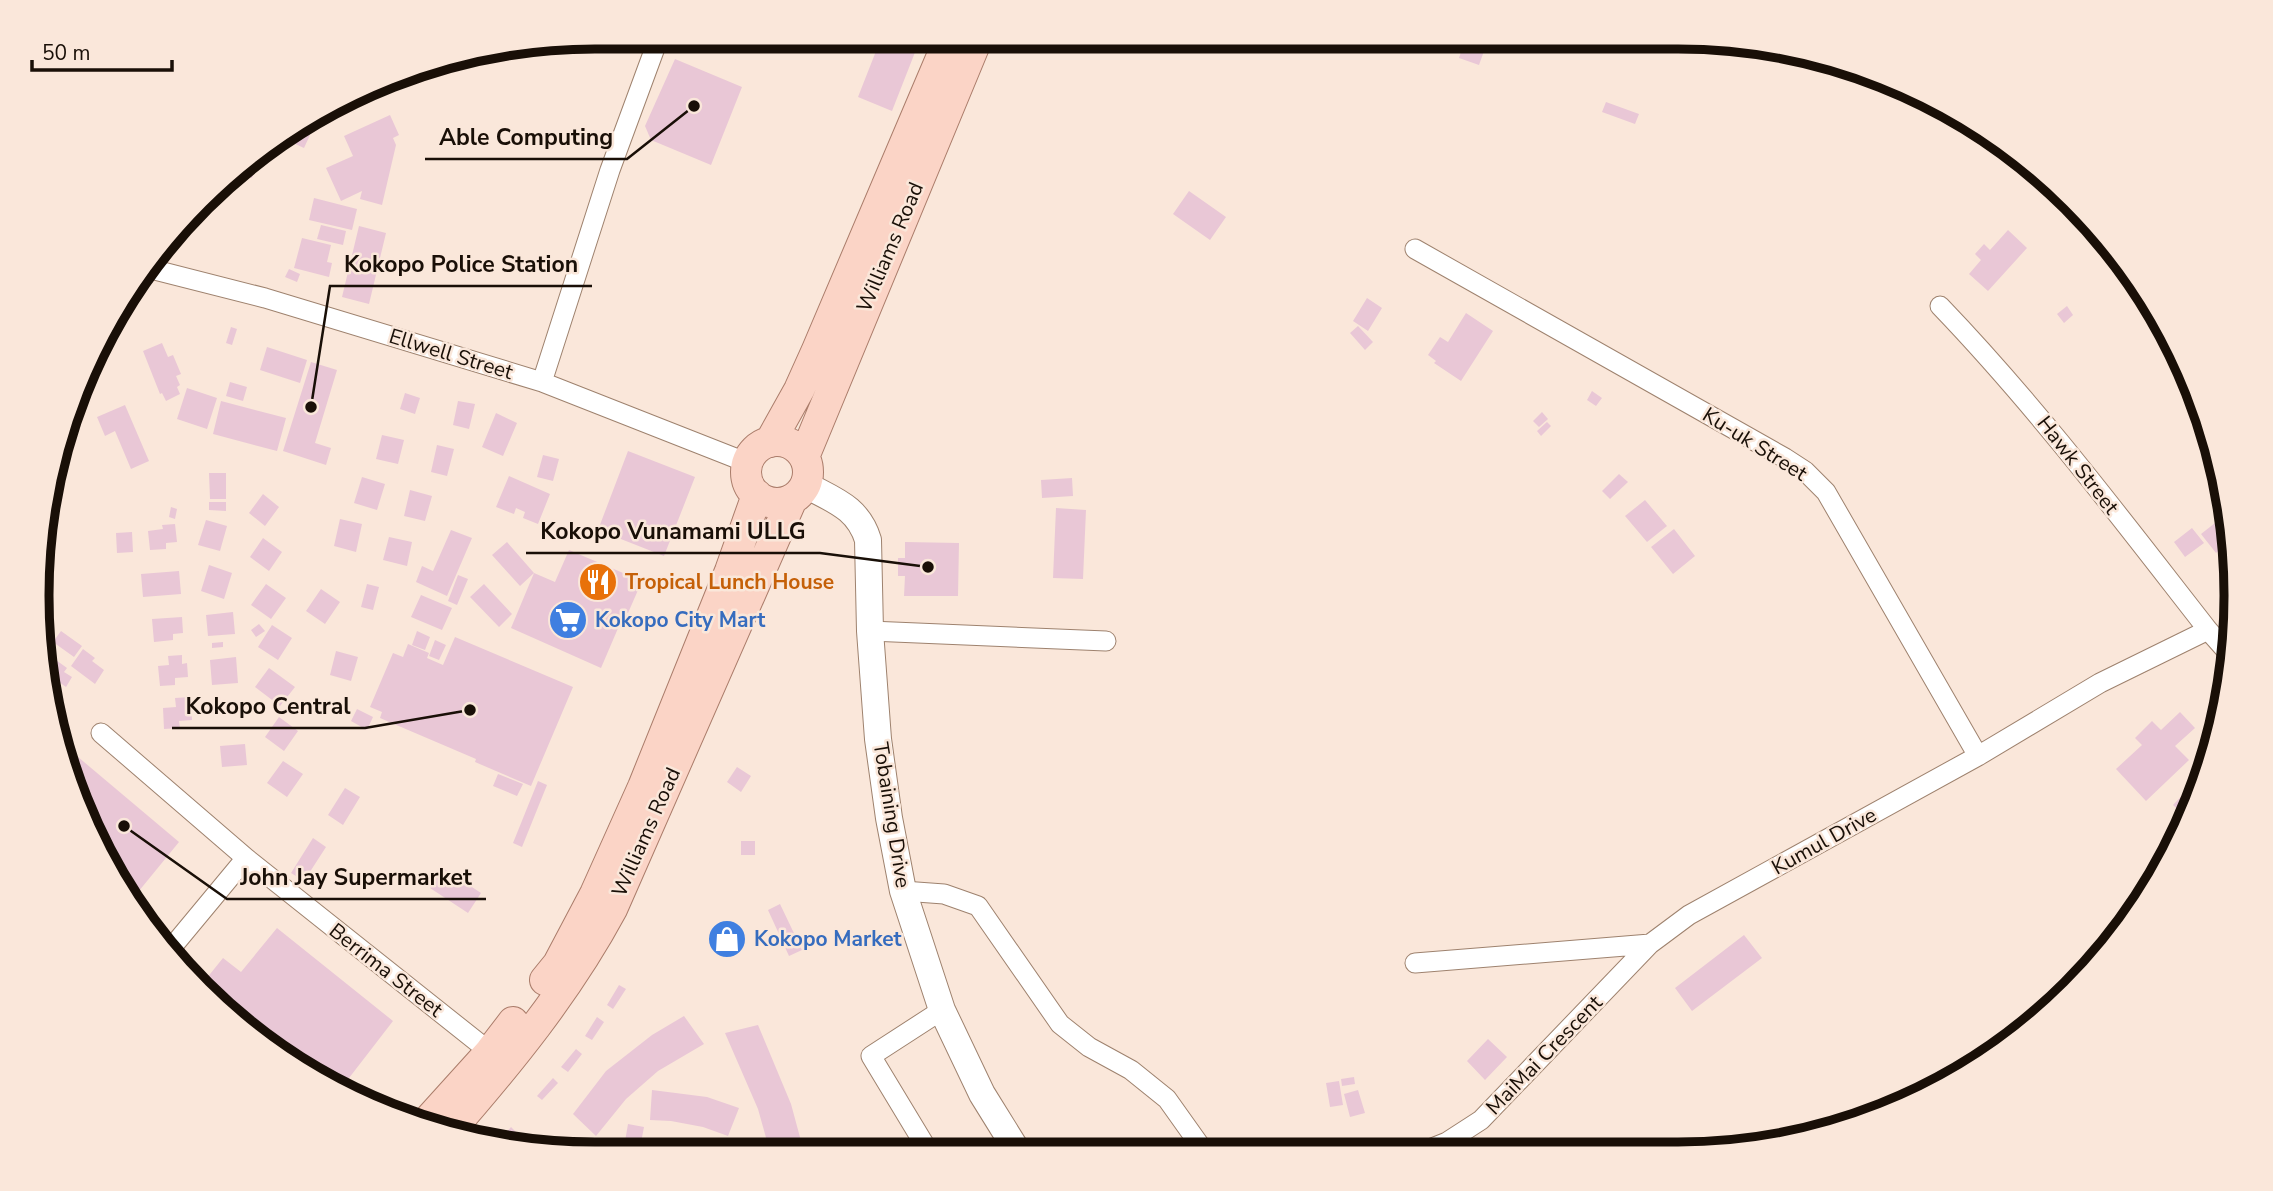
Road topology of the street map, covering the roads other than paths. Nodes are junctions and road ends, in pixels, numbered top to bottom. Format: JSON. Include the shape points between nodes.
{"nodes":[{"id":1,"x":655,"y":49,"type":"edge"},
{"id":2,"x":945,"y":49,"type":"edge"},
{"id":3,"x":973,"y":49,"type":"edge"},
{"id":4,"x":1415,"y":249,"type":"dead end"},
{"id":5,"x":157,"y":270,"type":"edge"},
{"id":6,"x":1940,"y":306,"type":"dead end"},
{"id":7,"x":542,"y":382,"type":"junction"},
{"id":8,"x":770,"y":442,"type":"junction"},
{"id":9,"x":748,"y":463,"type":"junction"},
{"id":10,"x":801,"y":480,"type":"junction"},
{"id":11,"x":757,"y":495,"type":"junction"},
{"id":12,"x":870,"y":631,"type":"junction"},
{"id":13,"x":2208,"y":631,"type":"junction"},
{"id":14,"x":1106,"y":641,"type":"dead end"},
{"id":15,"x":2221,"y":646,"type":"edge"},
{"id":16,"x":100,"y":733,"type":"dead end"},
{"id":17,"x":1978,"y":756,"type":"junction"},
{"id":18,"x":246,"y":858,"type":"junction"},
{"id":19,"x":903,"y":891,"type":"junction"},
{"id":20,"x":175,"y":943,"type":"edge"},
{"id":21,"x":1650,"y":944,"type":"junction"},
{"id":22,"x":1415,"y":963,"type":"dead end"},
{"id":23,"x":942,"y":1010,"type":"junction"},
{"id":24,"x":490,"y":1052,"type":"junction"},
{"id":25,"x":432,"y":1117,"type":"edge"},
{"id":26,"x":456,"y":1123,"type":"edge"},
{"id":27,"x":923,"y":1142,"type":"edge"},
{"id":28,"x":1012,"y":1142,"type":"edge"},
{"id":29,"x":1198,"y":1142,"type":"edge"},
{"id":30,"x":1447,"y":1142,"type":"edge"}],
"edges":[{"from":1,"to":7,"type":"street"},
{"from":2,"to":8,"type":"main road","name":"Williams Road","via":[[817,351]]},
{"from":3,"to":10,"type":"main road","name":"Williams Road"},
{"from":4,"to":17,"type":"street","name":"Ku-uk Street","via":[[1805,471],[1826,492]]},
{"from":5,"to":7,"type":"street","name":"Ellwell Street","via":[[265,298]]},
{"from":6,"to":13,"type":"street","name":"Hawk Street","via":[[2048,425]]},
{"from":7,"to":9,"type":"street","name":"Ellwell Street"},
{"from":8,"to":9,"type":"main road","name":"Williams Road","via":[[752,453]]},
{"from":8,"to":10,"type":"main road","via":[[783,441],[795,447]]},
{"from":9,"to":11,"type":"main road","via":[[747,481]]},
{"from":10,"to":11,"type":"main road","via":[[780,503]]},
{"from":10,"to":12,"type":"street","name":"Tobaining Drive","via":[[850,510],[864,527],[869,547]]},
{"from":10,"to":26,"type":"main road","name":"Williams Road","via":[[612,909],[572,978]]},
{"from":11,"to":24,"type":"main road","name":"Williams Road","via":[[648,775],[600,884],[558,964]]},
{"from":12,"to":14,"type":"street"},
{"from":12,"to":19,"type":"street","name":"Tobaining Drive","via":[[880,752]]},
{"from":13,"to":15,"type":"street","name":"Hawk Street"},
{"from":13,"to":17,"type":"street","name":"Kumul Drive","via":[[2100,683]]},
{"from":16,"to":18,"type":"street","name":"Berrima Street"},
{"from":17,"to":21,"type":"street","name":"Kumul Drive","via":[[1689,915]]},
{"from":18,"to":20,"type":"street"},
{"from":18,"to":24,"type":"street","name":"Berrima Street"},
{"from":19,"to":23,"type":"street","name":"Tobaining Drive"},
{"from":19,"to":29,"type":"street","via":[[944,894],[978,906],[1060,1024],[1167,1099]]},
{"from":21,"to":22,"type":"street"},
{"from":21,"to":30,"type":"street","name":"MaiMai Crescent","via":[[1481,1120]]},
{"from":23,"to":27,"type":"street","via":[[871,1056]]},
{"from":23,"to":28,"type":"street","name":"Tobaining Drive","via":[[982,1094]]},
{"from":24,"to":25,"type":"main road","name":"Williams Road"}]}
